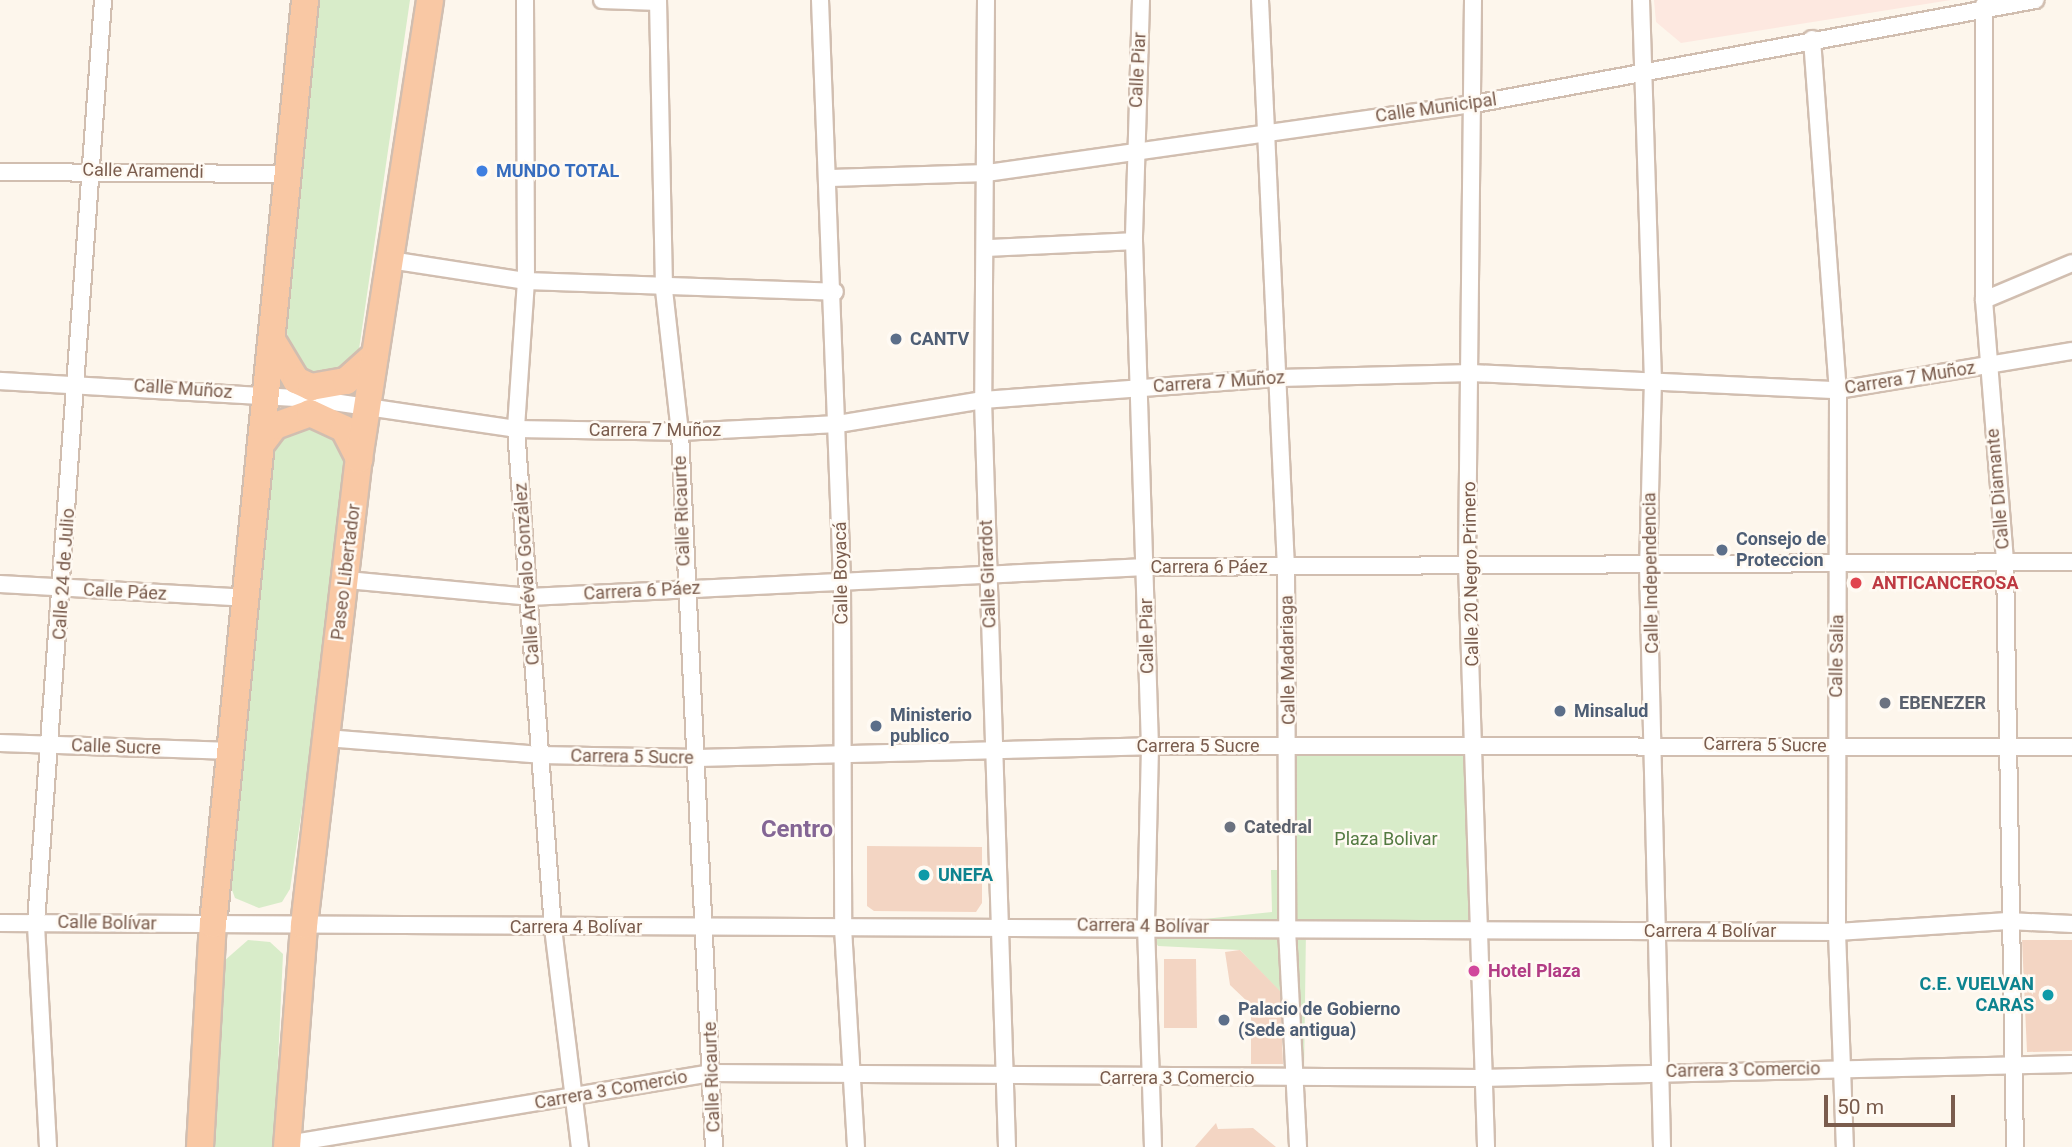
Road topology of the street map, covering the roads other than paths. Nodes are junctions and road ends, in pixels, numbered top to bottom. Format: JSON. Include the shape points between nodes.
{"nodes":[{"id":1,"x":103,"y":0,"type":"edge"},
{"id":2,"x":304,"y":0,"type":"edge"},
{"id":3,"x":430,"y":0,"type":"edge"},
{"id":4,"x":525,"y":0,"type":"edge"},
{"id":5,"x":602,"y":0,"type":"edge"},
{"id":6,"x":820,"y":0,"type":"edge"},
{"id":7,"x":986,"y":0,"type":"edge"},
{"id":8,"x":1141,"y":0,"type":"edge"},
{"id":9,"x":1260,"y":0,"type":"edge"},
{"id":10,"x":1473,"y":0,"type":"edge"},
{"id":11,"x":1640,"y":0,"type":"edge"},
{"id":12,"x":2035,"y":0,"type":"edge"},
{"id":13,"x":658,"y":1,"type":"edge"},
{"id":14,"x":1983,"y":6,"type":"edge"},
{"id":15,"x":1812,"y":39,"type":"junction"},
{"id":16,"x":1642,"y":70,"type":"junction"},
{"id":17,"x":1475,"y":104,"type":"junction"},
{"id":18,"x":1264,"y":132,"type":"junction"},
{"id":19,"x":1134,"y":154,"type":"junction"},
{"id":20,"x":90,"y":170,"type":"junction"},
{"id":21,"x":0,"y":172,"type":"edge"},
{"id":22,"x":987,"y":173,"type":"junction"},
{"id":23,"x":286,"y":174,"type":"junction"},
{"id":24,"x":831,"y":178,"type":"junction"},
{"id":25,"x":1134,"y":241,"type":"junction"},
{"id":26,"x":988,"y":248,"type":"junction"},
{"id":27,"x":390,"y":260,"type":"junction"},
{"id":28,"x":2072,"y":263,"type":"edge"},
{"id":29,"x":526,"y":281,"type":"junction"},
{"id":30,"x":664,"y":290,"type":"junction"},
{"id":31,"x":835,"y":292,"type":"junction"},
{"id":32,"x":1984,"y":300,"type":"junction"},
{"id":33,"x":272,"y":340,"type":"junction"},
{"id":34,"x":2072,"y":351,"type":"edge"},
{"id":35,"x":374,"y":355,"type":"junction"},
{"id":36,"x":1986,"y":366,"type":"junction"},
{"id":37,"x":1472,"y":373,"type":"junction"},
{"id":38,"x":1279,"y":377,"type":"junction"},
{"id":39,"x":1653,"y":379,"type":"junction"},
{"id":40,"x":0,"y":381,"type":"edge"},
{"id":41,"x":73,"y":383,"type":"junction"},
{"id":42,"x":1139,"y":387,"type":"junction"},
{"id":43,"x":1838,"y":390,"type":"junction"},
{"id":44,"x":267,"y":395,"type":"junction"},
{"id":45,"x":984,"y":400,"type":"junction"},
{"id":46,"x":366,"y":405,"type":"junction"},
{"id":47,"x":838,"y":424,"type":"junction"},
{"id":48,"x":516,"y":429,"type":"junction"},
{"id":49,"x":680,"y":432,"type":"junction"},
{"id":50,"x":262,"y":443,"type":"junction"},
{"id":51,"x":359,"y":459,"type":"junction"},
{"id":52,"x":2072,"y":562,"type":"edge"},
{"id":53,"x":2005,"y":563,"type":"junction"},
{"id":54,"x":1467,"y":564,"type":"junction"},
{"id":55,"x":1648,"y":565,"type":"junction"},
{"id":56,"x":1146,"y":567,"type":"junction"},
{"id":57,"x":1286,"y":568,"type":"junction"},
{"id":58,"x":1838,"y":568,"type":"junction"},
{"id":59,"x":988,"y":573,"type":"junction"},
{"id":60,"x":346,"y":580,"type":"junction"},
{"id":61,"x":842,"y":581,"type":"junction"},
{"id":62,"x":0,"y":584,"type":"edge"},
{"id":63,"x":65,"y":589,"type":"junction"},
{"id":64,"x":684,"y":589,"type":"junction"},
{"id":65,"x":528,"y":597,"type":"junction"},
{"id":66,"x":250,"y":598,"type":"junction"},
{"id":67,"x":326,"y":738,"type":"junction"},
{"id":68,"x":0,"y":743,"type":"edge"},
{"id":69,"x":1656,"y":743,"type":"junction"},
{"id":70,"x":47,"y":745,"type":"junction"},
{"id":71,"x":1150,"y":746,"type":"junction"},
{"id":72,"x":1290,"y":746,"type":"junction"},
{"id":73,"x":1475,"y":747,"type":"junction"},
{"id":74,"x":1835,"y":747,"type":"junction"},
{"id":75,"x":2072,"y":747,"type":"edge"},
{"id":76,"x":2005,"y":748,"type":"junction"},
{"id":77,"x":841,"y":750,"type":"junction"},
{"id":78,"x":232,"y":751,"type":"junction"},
{"id":79,"x":993,"y":751,"type":"junction"},
{"id":80,"x":540,"y":755,"type":"junction"},
{"id":81,"x":698,"y":758,"type":"junction"},
{"id":82,"x":2008,"y":921,"type":"junction"},
{"id":83,"x":36,"y":922,"type":"junction"},
{"id":84,"x":0,"y":923,"type":"edge"},
{"id":85,"x":213,"y":924,"type":"junction"},
{"id":86,"x":2072,"y":924,"type":"edge"},
{"id":87,"x":304,"y":925,"type":"junction"},
{"id":88,"x":997,"y":925,"type":"junction"},
{"id":89,"x":1146,"y":925,"type":"junction"},
{"id":90,"x":554,"y":928,"type":"junction"},
{"id":91,"x":708,"y":928,"type":"junction"},
{"id":92,"x":843,"y":928,"type":"junction"},
{"id":93,"x":1287,"y":929,"type":"junction"},
{"id":94,"x":1479,"y":930,"type":"junction"},
{"id":95,"x":1661,"y":931,"type":"junction"},
{"id":96,"x":1837,"y":932,"type":"junction"},
{"id":97,"x":2072,"y":1064,"type":"edge"},
{"id":98,"x":2018,"y":1066,"type":"junction"},
{"id":99,"x":1844,"y":1067,"type":"junction"},
{"id":100,"x":1664,"y":1072,"type":"junction"},
{"id":101,"x":710,"y":1073,"type":"junction"},
{"id":102,"x":851,"y":1073,"type":"junction"},
{"id":103,"x":1003,"y":1078,"type":"junction"},
{"id":104,"x":1152,"y":1078,"type":"junction"},
{"id":105,"x":1293,"y":1078,"type":"junction"},
{"id":106,"x":1481,"y":1078,"type":"junction"},
{"id":107,"x":574,"y":1097,"type":"junction"},
{"id":108,"x":287,"y":1145,"type":"edge"},
{"id":109,"x":48,"y":1147,"type":"edge"},
{"id":110,"x":200,"y":1147,"type":"edge"},
{"id":111,"x":580,"y":1147,"type":"edge"},
{"id":112,"x":714,"y":1147,"type":"edge"},
{"id":113,"x":856,"y":1147,"type":"edge"},
{"id":114,"x":1007,"y":1147,"type":"edge"},
{"id":115,"x":1153,"y":1147,"type":"edge"},
{"id":116,"x":1298,"y":1147,"type":"edge"},
{"id":117,"x":1486,"y":1147,"type":"edge"},
{"id":118,"x":1662,"y":1147,"type":"edge"},
{"id":119,"x":1845,"y":1147,"type":"edge"},
{"id":120,"x":2015,"y":1147,"type":"edge"}],
"edges":[{"from":1,"to":20,"type":"street","name":"Calle 24 de Julio"},
{"from":2,"to":23,"type":"highway"},
{"from":3,"to":27,"type":"highway","name":"Paseo Libertador"},
{"from":4,"to":29,"type":"street","name":"Calle Arévalo González"},
{"from":5,"to":13,"type":"street"},
{"from":6,"to":24,"type":"street","name":"Calle Boyacá"},
{"from":7,"to":22,"type":"street","name":"Calle Girardot"},
{"from":8,"to":19,"type":"street","name":"Calle Piar"},
{"from":9,"to":18,"type":"street","name":"Calle Madariaga"},
{"from":10,"to":17,"type":"street","name":"Calle 20 Negro Primero"},
{"from":11,"to":16,"type":"street","name":"Calle Independencia"},
{"from":12,"to":14,"type":"street","name":"Calle Municipal"},
{"from":13,"to":30,"type":"street","name":"Calle Ricaurte"},
{"from":14,"to":15,"type":"street","name":"Calle Municipal"},
{"from":14,"to":32,"type":"street","name":"Calle Diamante"},
{"from":15,"to":16,"type":"street","name":"Calle Municipal"},
{"from":15,"to":43,"type":"street","name":"Calle Salia"},
{"from":16,"to":17,"type":"street","name":"Calle Municipal"},
{"from":16,"to":39,"type":"street","name":"Calle Independencia"},
{"from":17,"to":18,"type":"street","name":"Calle Municipal"},
{"from":17,"to":37,"type":"street","name":"Calle 20 Negro Primero"},
{"from":18,"to":19,"type":"street","name":"Calle Municipal"},
{"from":18,"to":38,"type":"street","name":"Calle Madariaga"},
{"from":19,"to":22,"type":"street","name":"Calle Municipal"},
{"from":19,"to":25,"type":"street","name":"Calle Piar"},
{"from":20,"to":21,"type":"street","name":"Calle Aramendi"},
{"from":20,"to":23,"type":"street","name":"Calle Aramendi"},
{"from":20,"to":41,"type":"street","name":"Calle 24 de Julio"},
{"from":22,"to":24,"type":"street","name":"Calle Municipal"},
{"from":22,"to":26,"type":"street","name":"Calle Girardot"},
{"from":23,"to":33,"type":"highway"},
{"from":24,"to":31,"type":"street","name":"Calle Boyacá"},
{"from":25,"to":26,"type":"street"},
{"from":25,"to":42,"type":"street","name":"Calle Piar"},
{"from":26,"to":45,"type":"street","name":"Calle Girardot"},
{"from":27,"to":29,"type":"street"},
{"from":27,"to":35,"type":"highway","name":"Paseo Libertador"},
{"from":28,"to":32,"type":"street"},
{"from":29,"to":30,"type":"street"},
{"from":29,"to":48,"type":"street","name":"Calle Arévalo González"},
{"from":30,"to":31,"type":"street"},
{"from":30,"to":49,"type":"street","name":"Calle Ricaurte"},
{"from":31,"to":47,"type":"street","name":"Calle Boyacá"},
{"from":32,"to":36,"type":"street","name":"Calle Diamante"},
{"from":33,"to":35,"type":"highway","via":[[296,380],[311,387],[346,381]]},
{"from":33,"to":44,"type":"highway"},
{"from":34,"to":36,"type":"street","name":"Carrera 7 Muñoz"},
{"from":35,"to":46,"type":"highway","name":"Paseo Libertador"},
{"from":36,"to":43,"type":"street","name":"Carrera 7 Muñoz"},
{"from":36,"to":53,"type":"street","name":"Calle Diamante"},
{"from":37,"to":38,"type":"street","name":"Carrera 7 Muñoz"},
{"from":37,"to":39,"type":"street","name":"Carrera 7 Muñoz"},
{"from":37,"to":54,"type":"street","name":"Calle 20 Negro Primero"},
{"from":38,"to":42,"type":"street","name":"Carrera 7 Muñoz"},
{"from":38,"to":57,"type":"street","name":"Calle Madariaga"},
{"from":39,"to":43,"type":"street","name":"Carrera 7 Muñoz"},
{"from":39,"to":55,"type":"street","name":"Calle Independencia"},
{"from":40,"to":41,"type":"street","name":"Calle Muñoz"},
{"from":41,"to":44,"type":"street","name":"Calle Muñoz"},
{"from":41,"to":63,"type":"street","name":"Calle 24 de Julio"},
{"from":42,"to":45,"type":"street","name":"Carrera 7 Muñoz"},
{"from":42,"to":56,"type":"street","name":"Calle Piar"},
{"from":43,"to":58,"type":"street","name":"Calle Salia"},
{"from":44,"to":46,"type":"street","name":"Calle Muñoz"},
{"from":44,"to":50,"type":"highway"},
{"from":45,"to":47,"type":"street","name":"Carrera 7 Muñoz"},
{"from":45,"to":59,"type":"street","name":"Calle Girardot"},
{"from":46,"to":48,"type":"street","name":"Carrera 7 Muñoz"},
{"from":46,"to":51,"type":"highway","name":"Paseo Libertador"},
{"from":47,"to":49,"type":"street","name":"Carrera 7 Muñoz"},
{"from":47,"to":61,"type":"street","name":"Calle Boyacá"},
{"from":48,"to":49,"type":"street","name":"Carrera 7 Muñoz"},
{"from":48,"to":65,"type":"street","name":"Calle Arévalo González"},
{"from":49,"to":64,"type":"street","name":"Calle Ricaurte"},
{"from":50,"to":51,"type":"highway","via":[[275,426],[310,413],[344,429]]},
{"from":50,"to":66,"type":"highway"},
{"from":51,"to":60,"type":"highway","name":"Paseo Libertador"},
{"from":52,"to":53,"type":"street","name":"Carrera 6 Páez"},
{"from":53,"to":58,"type":"street","name":"Carrera 6 Páez"},
{"from":53,"to":76,"type":"street","name":"Calle Diamante"},
{"from":54,"to":55,"type":"street","name":"Carrera 6 Páez"},
{"from":54,"to":57,"type":"street","name":"Carrera 6 Páez"},
{"from":54,"to":73,"type":"street","name":"Calle 20 Negro Primero"},
{"from":55,"to":58,"type":"street","name":"Carrera 6 Páez"},
{"from":55,"to":69,"type":"street","name":"Calle Independencia"},
{"from":56,"to":57,"type":"street","name":"Carrera 6 Páez"},
{"from":56,"to":59,"type":"street","name":"Carrera 6 Páez"},
{"from":56,"to":71,"type":"street","name":"Calle Piar"},
{"from":57,"to":72,"type":"street","name":"Calle Madariaga"},
{"from":58,"to":74,"type":"street","name":"Calle Salia"},
{"from":59,"to":61,"type":"street","name":"Carrera 6 Páez"},
{"from":59,"to":79,"type":"street","name":"Calle Girardot"},
{"from":60,"to":65,"type":"street","name":"Carrera 6 Páez"},
{"from":60,"to":67,"type":"highway","name":"Paseo Libertador"},
{"from":61,"to":64,"type":"street","name":"Carrera 6 Páez"},
{"from":61,"to":77,"type":"street","name":"Calle Boyacá"},
{"from":62,"to":63,"type":"street","name":"Calle Páez"},
{"from":63,"to":66,"type":"street","name":"Calle Páez"},
{"from":63,"to":70,"type":"street","name":"Calle 24 de Julio"},
{"from":64,"to":65,"type":"street","name":"Carrera 6 Páez"},
{"from":64,"to":81,"type":"street","name":"Calle Ricaurte"},
{"from":65,"to":80,"type":"street","name":"Calle Arévalo González"},
{"from":66,"to":78,"type":"highway"},
{"from":67,"to":80,"type":"street","name":"Carrera 5 Sucre"},
{"from":67,"to":87,"type":"highway","name":"Paseo Libertador"},
{"from":68,"to":70,"type":"street","name":"Calle Sucre"},
{"from":69,"to":73,"type":"street","name":"Carrera 5 Sucre"},
{"from":69,"to":74,"type":"street","name":"Carrera 5 Sucre"},
{"from":69,"to":95,"type":"street","name":"Calle Independencia"},
{"from":70,"to":78,"type":"street","name":"Calle Sucre"},
{"from":70,"to":83,"type":"street","name":"Calle 24 de Julio"},
{"from":71,"to":72,"type":"street","name":"Carrera 5 Sucre"},
{"from":71,"to":79,"type":"street","name":"Carrera 5 Sucre"},
{"from":71,"to":89,"type":"street","name":"Calle Piar"},
{"from":72,"to":73,"type":"street","name":"Carrera 5 Sucre"},
{"from":72,"to":93,"type":"street","name":"Calle Madariaga"},
{"from":73,"to":94,"type":"street","name":"Calle 20 Negro Primero"},
{"from":74,"to":76,"type":"street","name":"Carrera 5 Sucre"},
{"from":74,"to":96,"type":"street","name":"Calle Salia"},
{"from":75,"to":76,"type":"street","name":"Carrera 5 Sucre"},
{"from":76,"to":82,"type":"street","name":"Calle Diamante"},
{"from":77,"to":79,"type":"street","name":"Carrera 5 Sucre"},
{"from":77,"to":81,"type":"street","name":"Carrera 5 Sucre"},
{"from":77,"to":92,"type":"street","name":"Calle Boyacá"},
{"from":78,"to":85,"type":"highway"},
{"from":79,"to":88,"type":"street","name":"Calle Girardot"},
{"from":80,"to":81,"type":"street","name":"Carrera 5 Sucre"},
{"from":80,"to":90,"type":"street","name":"Calle Arévalo González"},
{"from":81,"to":91,"type":"street","name":"Calle Ricaurte"},
{"from":82,"to":86,"type":"street","name":"Carrera 4 Bolívar"},
{"from":82,"to":96,"type":"street","name":"Carrera 4 Bolívar"},
{"from":82,"to":98,"type":"street","name":"Calle Diamante"},
{"from":83,"to":84,"type":"street","name":"Calle Bolívar"},
{"from":83,"to":85,"type":"street","name":"Calle Bolívar"},
{"from":83,"to":109,"type":"street","name":"Calle 24 de Julio"},
{"from":85,"to":87,"type":"street","name":"Carrera 4 Bolívar"},
{"from":85,"to":110,"type":"highway"},
{"from":87,"to":90,"type":"street","name":"Carrera 4 Bolívar"},
{"from":87,"to":108,"type":"highway","name":"Paseo Libertador"},
{"from":88,"to":89,"type":"street","name":"Carrera 4 Bolívar"},
{"from":88,"to":92,"type":"street","name":"Carrera 4 Bolívar"},
{"from":88,"to":103,"type":"street","name":"Calle Girardot"},
{"from":89,"to":93,"type":"street","name":"Carrera 4 Bolívar"},
{"from":89,"to":104,"type":"street","name":"Calle Piar"},
{"from":90,"to":91,"type":"street","name":"Carrera 4 Bolívar"},
{"from":90,"to":107,"type":"street","name":"Calle Arévalo González"},
{"from":91,"to":92,"type":"street","name":"Carrera 4 Bolívar"},
{"from":91,"to":101,"type":"street","name":"Calle Ricaurte"},
{"from":92,"to":102,"type":"street","name":"Calle Boyacá"},
{"from":93,"to":94,"type":"street","name":"Carrera 4 Bolívar"},
{"from":93,"to":105,"type":"street","name":"Calle Madariaga"},
{"from":94,"to":95,"type":"street","name":"Carrera 4 Bolívar"},
{"from":94,"to":106,"type":"street","name":"Calle 20 Negro Primero"},
{"from":95,"to":96,"type":"street","name":"Carrera 4 Bolívar"},
{"from":95,"to":100,"type":"street","name":"Calle Independencia"},
{"from":96,"to":99,"type":"street","name":"Calle Salia"},
{"from":97,"to":98,"type":"street","name":"Carrera 3 Comercio"},
{"from":98,"to":99,"type":"street","name":"Carrera 3 Comercio"},
{"from":98,"to":120,"type":"street","name":"Calle Diamante"},
{"from":99,"to":100,"type":"street","name":"Carrera 3 Comercio"},
{"from":99,"to":119,"type":"street","name":"Calle Salia"},
{"from":100,"to":106,"type":"street","name":"Carrera 3 Comercio"},
{"from":100,"to":118,"type":"street","name":"Calle Independencia"},
{"from":101,"to":102,"type":"street","name":"Carrera 3 Comercio"},
{"from":101,"to":107,"type":"street","name":"Carrera 3 Comercio"},
{"from":101,"to":112,"type":"street","name":"Calle Ricaurte"},
{"from":102,"to":103,"type":"street","name":"Carrera 3 Comercio"},
{"from":102,"to":113,"type":"street","name":"Calle Boyacá"},
{"from":103,"to":104,"type":"street","name":"Carrera 3 Comercio"},
{"from":103,"to":114,"type":"street","name":"Calle Girardot"},
{"from":104,"to":105,"type":"street","name":"Carrera 3 Comercio"},
{"from":104,"to":115,"type":"street","name":"Calle Piar"},
{"from":105,"to":106,"type":"street","name":"Carrera 3 Comercio"},
{"from":105,"to":116,"type":"street","name":"Calle Madariaga"},
{"from":106,"to":117,"type":"street","name":"Calle 20 Negro Primero"},
{"from":107,"to":108,"type":"street","name":"Carrera 3 Comercio"},
{"from":107,"to":111,"type":"street","name":"Calle Arévalo González"}]}
